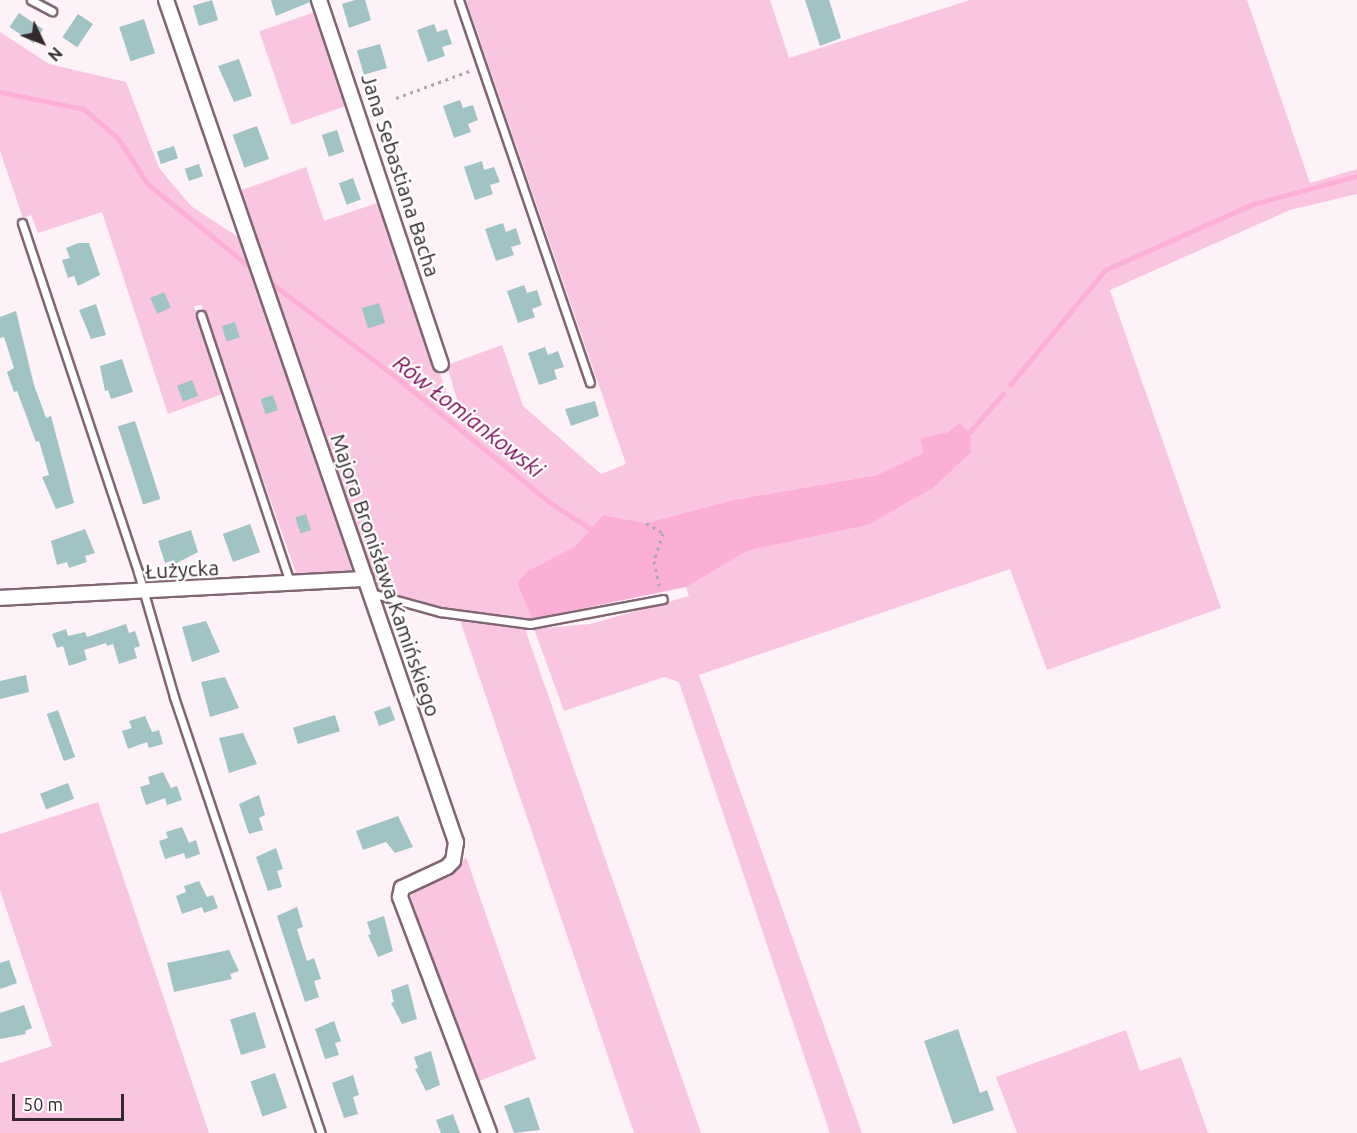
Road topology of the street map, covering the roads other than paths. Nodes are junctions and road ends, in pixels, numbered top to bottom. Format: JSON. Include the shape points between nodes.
{"nodes":[{"id":1,"x":31,"y":0,"type":"edge"},
{"id":2,"x":166,"y":0,"type":"edge"},
{"id":3,"x":319,"y":0,"type":"edge"},
{"id":4,"x":459,"y":0,"type":"edge"},
{"id":5,"x":52,"y":11,"type":"dead end"},
{"id":6,"x":22,"y":223,"type":"dead end"},
{"id":7,"x":201,"y":315,"type":"dead end"},
{"id":8,"x":441,"y":364,"type":"dead end"},
{"id":9,"x":590,"y":382,"type":"dead end"},
{"id":10,"x":290,"y":584,"type":"junction"},
{"id":11,"x":368,"y":586,"type":"junction"},
{"id":12,"x":141,"y":593,"type":"junction"},
{"id":13,"x":0,"y":598,"type":"edge"},
{"id":14,"x":663,"y":599,"type":"road end"},
{"id":15,"x":321,"y":1133,"type":"edge"},
{"id":16,"x":489,"y":1133,"type":"edge"}],
"edges":[{"from":1,"to":5,"type":"lane"},
{"from":2,"to":11,"type":"street","name":"Majora Bronisława Kamińskiego"},
{"from":3,"to":8,"type":"street","name":"Jana Sebastiana Bacha"},
{"from":4,"to":9,"type":"lane"},
{"from":6,"to":12,"type":"lane","via":[[138,572]]},
{"from":7,"to":10,"type":"lane"},
{"from":10,"to":11,"type":"street","name":"Łużycka"},
{"from":10,"to":12,"type":"street","name":"Łużycka"},
{"from":11,"to":14,"type":"lane","via":[[440,612],[530,624]]},
{"from":11,"to":16,"type":"street","name":"Majora Bronisława Kamińskiego","via":[[456,842],[453,861],[447,867],[402,888],[400,897]]},
{"from":12,"to":13,"type":"street","name":"Łużycka"},
{"from":12,"to":15,"type":"lane"}]}
